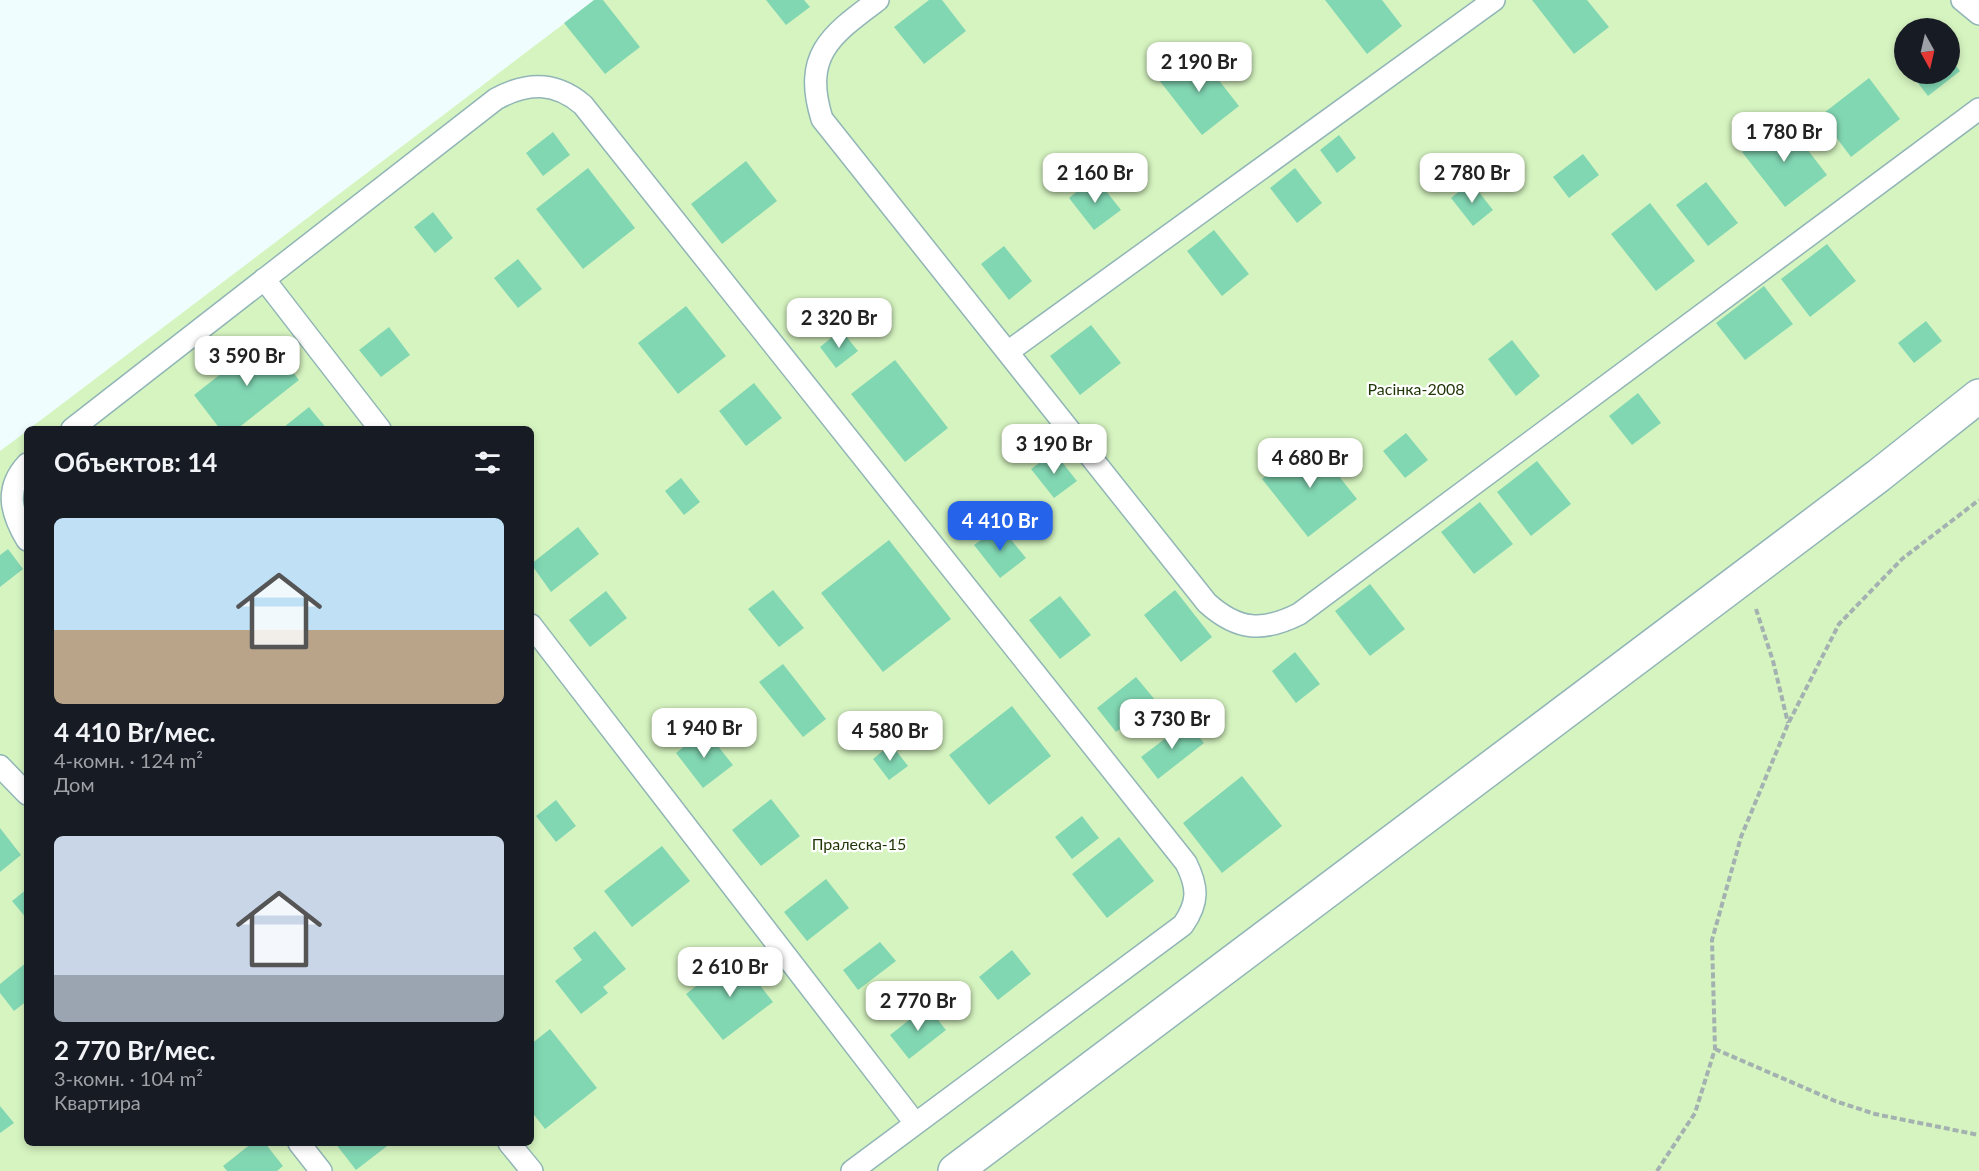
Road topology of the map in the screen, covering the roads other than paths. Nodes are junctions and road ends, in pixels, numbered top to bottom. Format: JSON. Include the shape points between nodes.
{"nodes":[{"id":1,"x":878,"y":0,"type":"edge"},
{"id":2,"x":1494,"y":0,"type":"edge"},
{"id":3,"x":1962,"y":0,"type":"edge"},
{"id":4,"x":1979,"y":14,"type":"edge"},
{"id":5,"x":1979,"y":109,"type":"edge"},
{"id":6,"x":264,"y":279,"type":"junction"},
{"id":7,"x":1009,"y":351,"type":"junction"},
{"id":8,"x":1979,"y":396,"type":"edge"},
{"id":9,"x":76,"y":426,"type":"edge"},
{"id":10,"x":378,"y":426,"type":"edge"},
{"id":11,"x":24,"y":467,"type":"edge"},
{"id":12,"x":24,"y":534,"type":"edge"},
{"id":13,"x":534,"y":629,"type":"edge"},
{"id":14,"x":0,"y":766,"type":"edge"},
{"id":15,"x":24,"y":791,"type":"edge"},
{"id":16,"x":915,"y":1124,"type":"junction"},
{"id":17,"x":301,"y":1146,"type":"edge"},
{"id":18,"x":511,"y":1146,"type":"edge"},
{"id":19,"x":321,"y":1171,"type":"edge"},
{"id":20,"x":532,"y":1171,"type":"edge"},
{"id":21,"x":852,"y":1171,"type":"edge"},
{"id":22,"x":955,"y":1171,"type":"edge"}],
"edges":[{"from":1,"to":7,"type":"lane","via":[[826,43],[814,80],[822,119]]},
{"from":2,"to":7,"type":"lane"},
{"from":3,"to":4,"type":"lane"},
{"from":5,"to":7,"type":"lane","via":[[1308,607],[1279,624],[1238,624],[1222,617],[1207,603]]},
{"from":6,"to":9,"type":"lane"},
{"from":6,"to":10,"type":"lane"},
{"from":6,"to":16,"type":"lane","via":[[511,90],[542,86],[572,95],[593,116],[1186,863],[1197,894],[1193,911],[1183,925]]},
{"from":8,"to":22,"type":"street"},
{"from":11,"to":12,"type":"lane","via":[[11,498]]},
{"from":13,"to":16,"type":"lane"},
{"from":14,"to":15,"type":"lane"},
{"from":16,"to":21,"type":"lane"},
{"from":17,"to":19,"type":"lane"},
{"from":18,"to":20,"type":"lane"}]}
